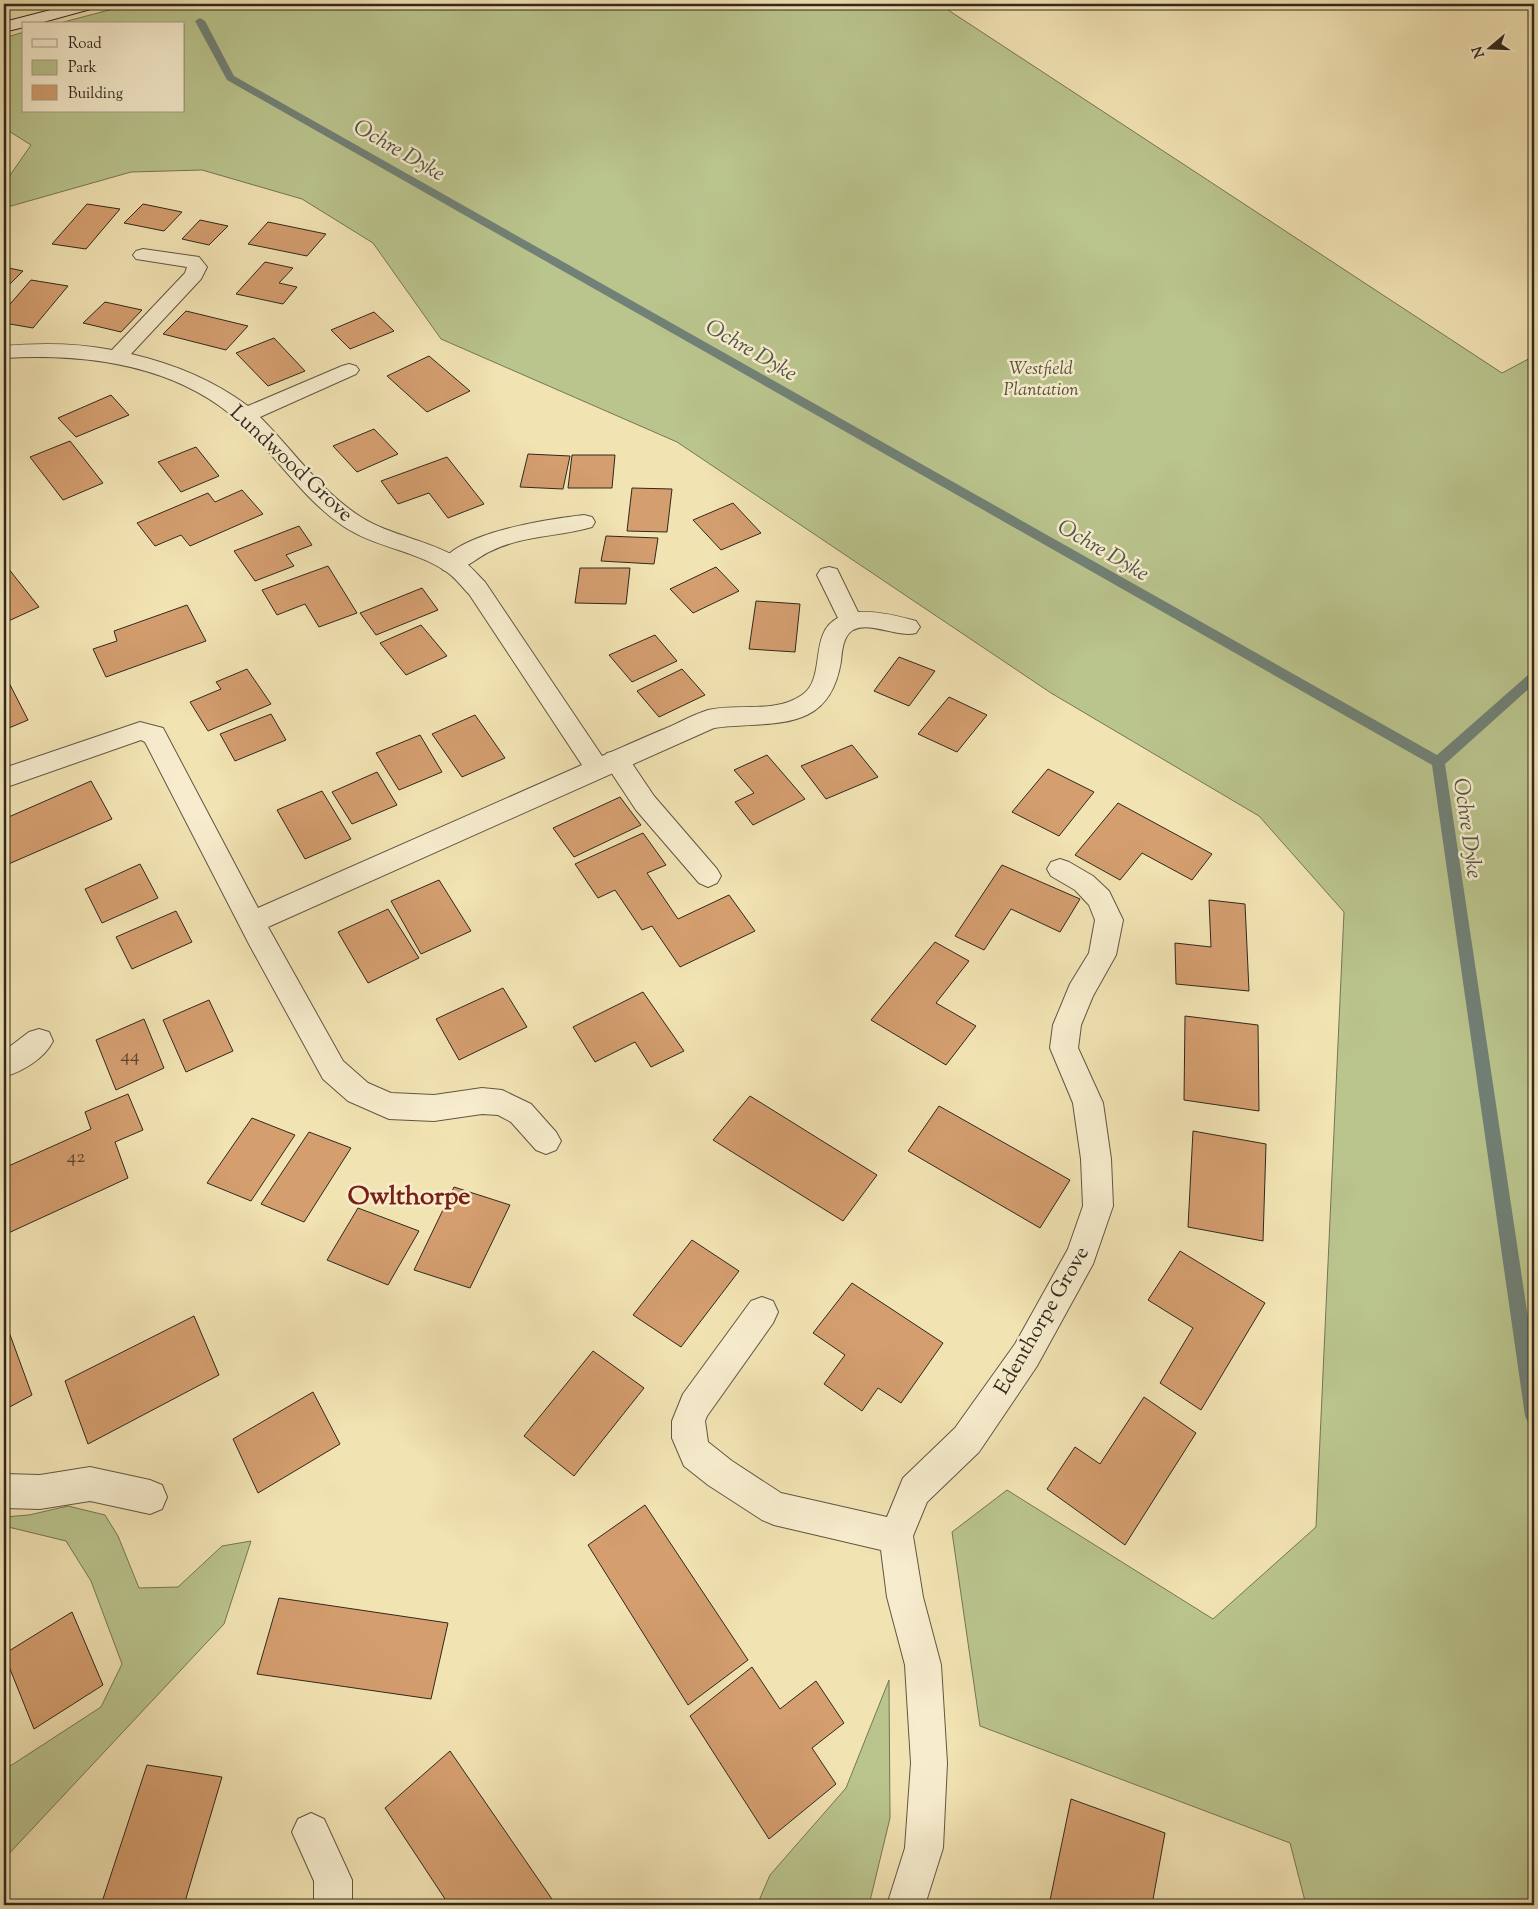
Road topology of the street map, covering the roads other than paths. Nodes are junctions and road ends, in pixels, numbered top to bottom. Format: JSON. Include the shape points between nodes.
{"nodes":[{"id":1,"x":92,"y":4,"type":"edge"},
{"id":2,"x":22,"y":22,"type":"edge"},
{"id":3,"x":23,"y":22,"type":"edge"},
{"id":4,"x":4,"y":27,"type":"edge"},
{"id":5,"x":143,"y":255,"type":"dead end"},
{"id":6,"x":4,"y":352,"type":"edge"},
{"id":7,"x":118,"y":356,"type":"junction"},
{"id":8,"x":349,"y":370,"type":"dead end"},
{"id":9,"x":246,"y":415,"type":"junction"},
{"id":10,"x":584,"y":522,"type":"dead end"},
{"id":11,"x":451,"y":564,"type":"junction"},
{"id":12,"x":829,"y":575,"type":"dead end"},
{"id":13,"x":851,"y":621,"type":"junction"},
{"id":14,"x":908,"y":627,"type":"dead end"},
{"id":15,"x":607,"y":764,"type":"junction"},
{"id":16,"x":4,"y":778,"type":"edge"},
{"id":17,"x":1060,"y":869,"type":"dead end"},
{"id":18,"x":708,"y":876,"type":"dead end"},
{"id":19,"x":253,"y":922,"type":"junction"},
{"id":20,"x":39,"y":1041,"type":"dead end"},
{"id":21,"x":4,"y":1065,"type":"edge"},
{"id":22,"x":546,"y":1141,"type":"dead end"},
{"id":23,"x":762,"y":1312,"type":"dead end"},
{"id":24,"x":4,"y":1491,"type":"edge"},
{"id":25,"x":150,"y":1497,"type":"dead end"},
{"id":26,"x":896,"y":1536,"type":"junction"},
{"id":27,"x":311,"y":1832,"type":"dead end"},
{"id":28,"x":333,"y":1905,"type":"edge"},
{"id":29,"x":906,"y":1905,"type":"edge"}],
"edges":[{"from":1,"to":3,"type":"street"},
{"from":2,"to":4,"type":"street"},
{"from":5,"to":7,"type":"street","via":[[192,261],[197,267],[194,275]]},
{"from":6,"to":7,"type":"street","name":"Lundwood Grove","via":[[62,350]]},
{"from":7,"to":9,"type":"street","name":"Lundwood Grove","via":[[167,371],[210,390]]},
{"from":8,"to":9,"type":"street"},
{"from":9,"to":11,"type":"street","name":"Lundwood Grove","via":[[351,522]]},
{"from":10,"to":11,"type":"street","via":[[530,529],[498,538],[470,550]]},
{"from":11,"to":15,"type":"street","name":"Lundwood Grove","via":[[477,588]]},
{"from":12,"to":13,"type":"street"},
{"from":13,"to":14,"type":"street"},
{"from":13,"to":15,"type":"street","via":[[838,628],[832,641],[825,683],[815,698],[801,708],[784,713],[710,719]]},
{"from":15,"to":18,"type":"street","name":"Lundwood Grove"},
{"from":15,"to":19,"type":"street"},
{"from":16,"to":19,"type":"street","via":[[140,731],[154,735]]},
{"from":17,"to":26,"type":"street","name":"Edenthorpe Grove","via":[[1084,883],[1100,899],[1109,920],[1102,955],[1080,992],[1067,1025],[1064,1048],[1088,1102],[1096,1159],[1098,1206],[1082,1254],[1026,1355],[967,1440],[915,1490]]},
{"from":19,"to":22,"type":"street","via":[[333,1070],[358,1092],[389,1106],[434,1108],[482,1101],[502,1103],[521,1113]]},
{"from":20,"to":21,"type":"street"},
{"from":23,"to":26,"type":"street","via":[[691,1413],[689,1438],[696,1454],[774,1508]]},
{"from":24,"to":25,"type":"street","via":[[40,1492],[90,1484]]},
{"from":26,"to":29,"type":"street","via":[[905,1597],[923,1665],[929,1763],[924,1848]]},
{"from":27,"to":28,"type":"street","via":[[333,1880]]}]}
